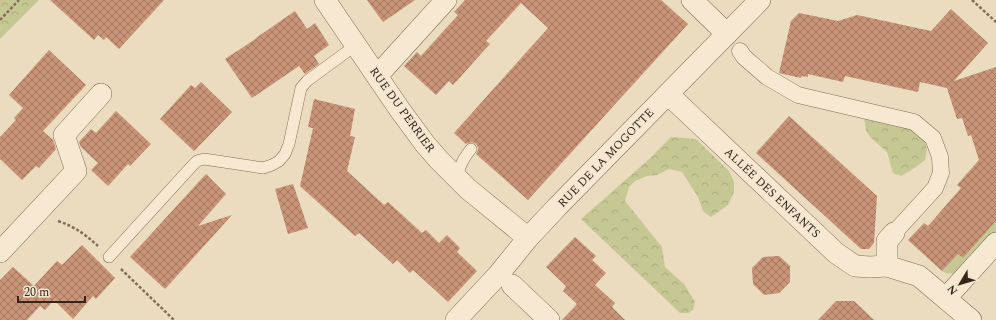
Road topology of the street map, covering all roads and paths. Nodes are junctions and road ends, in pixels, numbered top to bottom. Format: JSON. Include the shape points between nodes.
{"nodes":[{"id":1,"x":19,"y":0,"type":"edge"},
{"id":2,"x":325,"y":0,"type":"edge"},
{"id":3,"x":446,"y":0,"type":"edge"},
{"id":4,"x":692,"y":0,"type":"edge"},
{"id":5,"x":760,"y":0,"type":"edge"},
{"id":6,"x":972,"y":0,"type":"edge"},
{"id":7,"x":0,"y":20,"type":"edge"},
{"id":8,"x":996,"y":22,"type":"edge"},
{"id":9,"x":727,"y":34,"type":"junction"},
{"id":10,"x":356,"y":45,"type":"junction"},
{"id":11,"x":740,"y":51,"type":"dead end"},
{"id":12,"x":377,"y":76,"type":"junction"},
{"id":13,"x":101,"y":94,"type":"dead end"},
{"id":14,"x":668,"y":94,"type":"junction"},
{"id":15,"x":471,"y":149,"type":"dead end"},
{"id":16,"x":457,"y":178,"type":"junction"},
{"id":17,"x":894,"y":233,"type":"joint"},
{"id":18,"x":528,"y":238,"type":"junction"},
{"id":19,"x":996,"y":243,"type":"edge"},
{"id":20,"x":0,"y":252,"type":"edge"},
{"id":21,"x":109,"y":257,"type":"dead end"},
{"id":22,"x":887,"y":266,"type":"junction"},
{"id":23,"x":512,"y":285,"type":"dead end"},
{"id":24,"x":946,"y":298,"type":"junction"},
{"id":25,"x":456,"y":320,"type":"edge"},
{"id":26,"x":549,"y":320,"type":"edge"},
{"id":27,"x":971,"y":320,"type":"edge"}],
"edges":[{"from":1,"to":7,"type":"path"},
{"from":2,"to":10,"type":"street","name":"RUE DU PERRIER"},
{"from":3,"to":12,"type":"street"},
{"from":4,"to":9,"type":"street"},
{"from":5,"to":9,"type":"street","name":"RUE DE LA MOGOTTE"},
{"from":6,"to":8,"type":"path"},
{"from":9,"to":14,"type":"street","name":"RUE DE LA MOGOTTE"},
{"from":10,"to":12,"type":"street","name":"RUE DU PERRIER"},
{"from":10,"to":21,"type":"lane","via":[[301,88],[289,144],[279,161],[263,168],[204,159],[197,161]]},
{"from":11,"to":17,"type":"street","via":[[767,77],[798,96],[914,122],[933,138],[940,157],[941,174],[935,188]]},
{"from":12,"to":16,"type":"street","name":"RUE DU PERRIER","via":[[425,144]]},
{"from":13,"to":20,"type":"street","via":[[64,135],[76,171]]},
{"from":14,"to":18,"type":"street","name":"RUE DE LA MOGOTTE"},
{"from":14,"to":22,"type":"street","name":"ALLÉE DES ENFANTS","via":[[836,253],[856,266]]},
{"from":15,"to":16,"type":"lane","via":[[463,159]]},
{"from":16,"to":18,"type":"street","name":"RUE DU PERRIER"},
{"from":17,"to":22,"type":"street","via":[[887,241]]},
{"from":18,"to":25,"type":"street","name":"RUE DE LA MOGOTTE"},
{"from":19,"to":24,"type":"street"},
{"from":22,"to":24,"type":"street","name":"ALLÉE DES ENFANTS","via":[[919,276]]},
{"from":23,"to":26,"type":"street"},
{"from":24,"to":27,"type":"street","name":"ALLÉE DES ENFANTS"}]}
